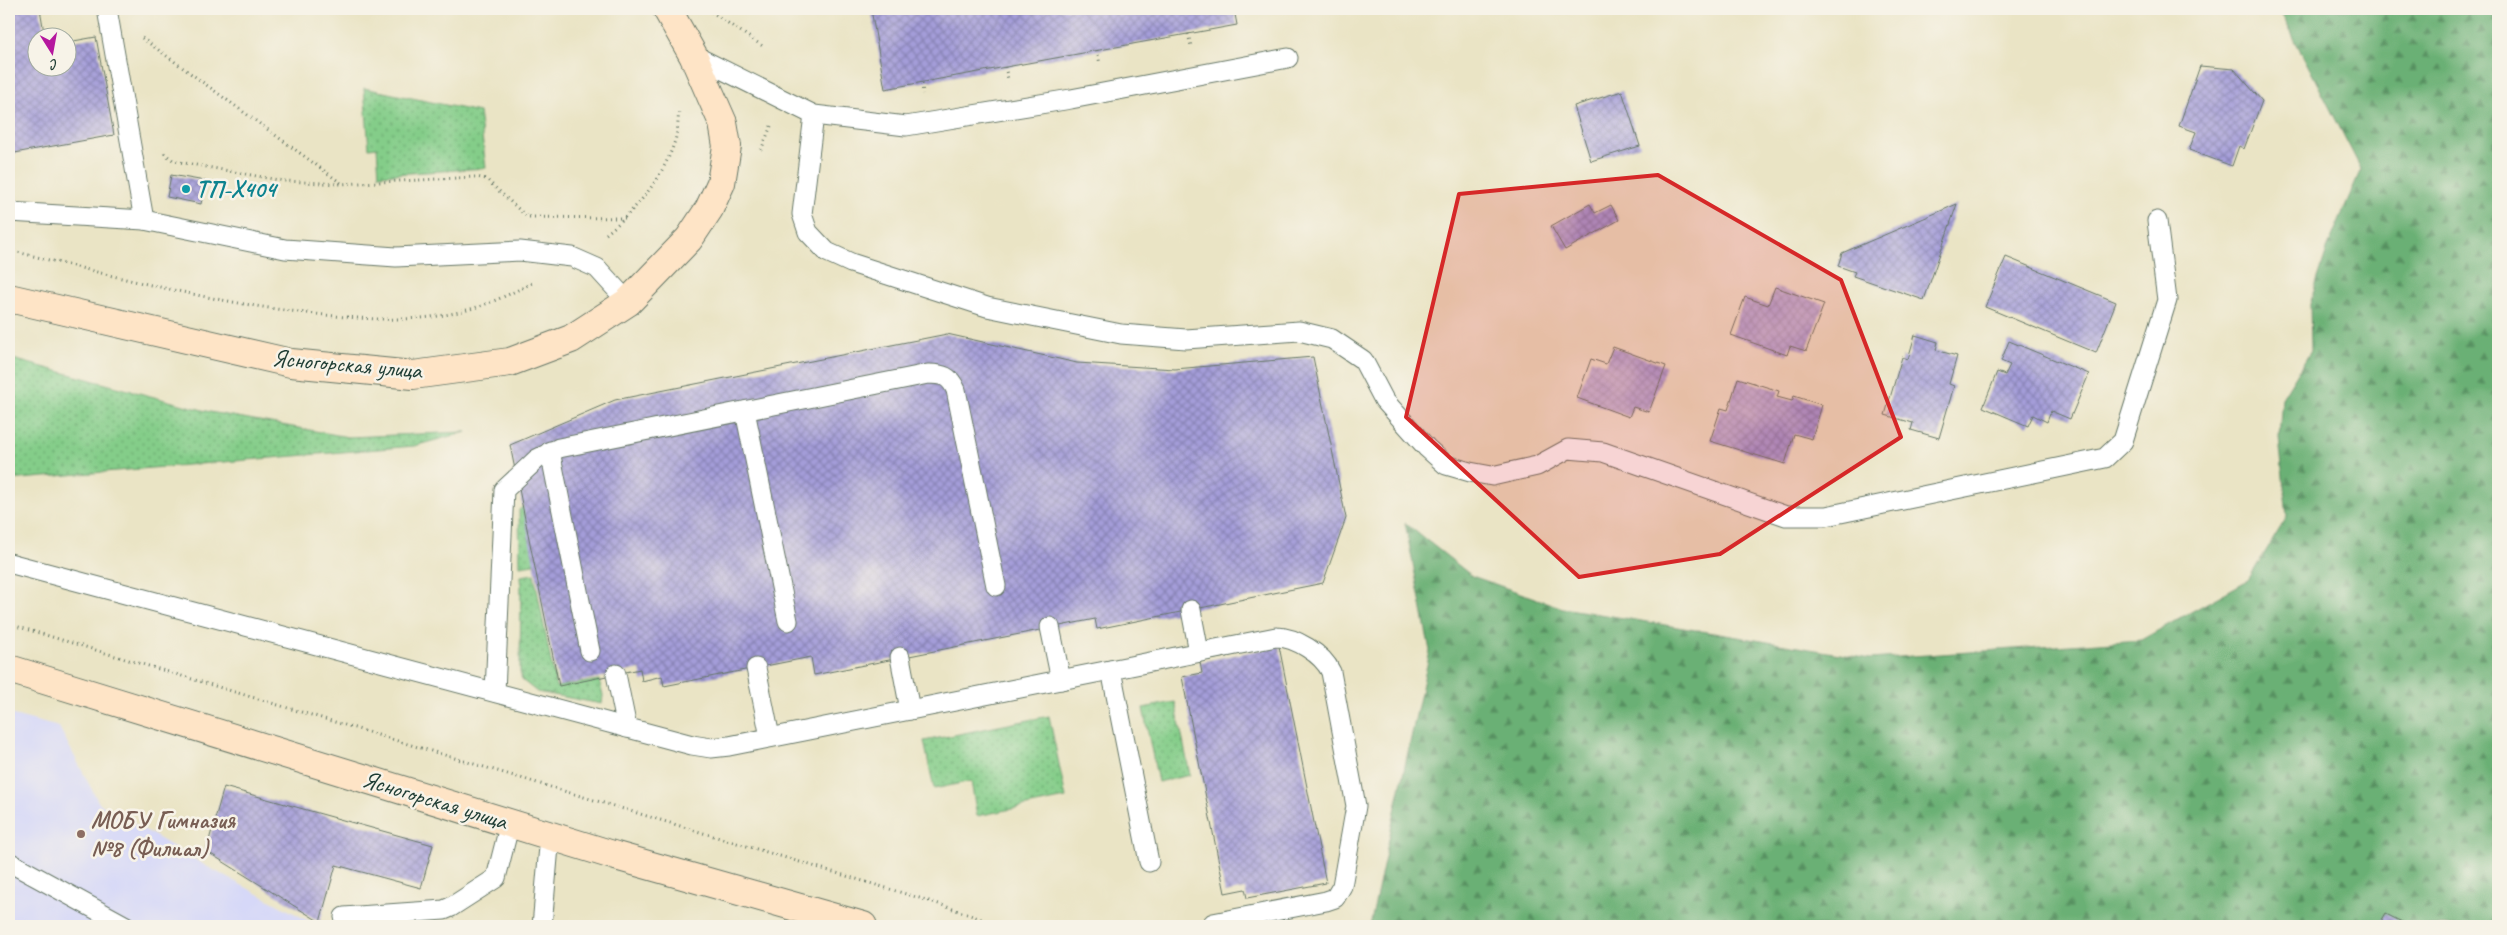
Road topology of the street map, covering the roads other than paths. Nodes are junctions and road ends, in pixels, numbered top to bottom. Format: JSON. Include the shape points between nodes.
{"nodes":[{"id":1,"x":107,"y":9,"type":"edge"},
{"id":2,"x":668,"y":9,"type":"edge"},
{"id":3,"x":693,"y":55,"type":"junction"},
{"id":4,"x":1288,"y":58,"type":"dead end"},
{"id":5,"x":814,"y":115,"type":"junction"},
{"id":6,"x":9,"y":212,"type":"edge"},
{"id":7,"x":144,"y":220,"type":"junction"},
{"id":8,"x":2157,"y":221,"type":"dead end"},
{"id":9,"x":9,"y":298,"type":"edge"},
{"id":10,"x":628,"y":302,"type":"junction"},
{"id":11,"x":745,"y":411,"type":"junction"},
{"id":12,"x":550,"y":450,"type":"junction"},
{"id":13,"x":9,"y":563,"type":"edge"},
{"id":14,"x":996,"y":586,"type":"dead end"},
{"id":15,"x":1191,"y":610,"type":"dead end"},
{"id":16,"x":788,"y":621,"type":"dead end"},
{"id":17,"x":1050,"y":627,"type":"dead end"},
{"id":18,"x":590,"y":651,"type":"dead end"},
{"id":19,"x":1199,"y":652,"type":"junction"},
{"id":20,"x":900,"y":657,"type":"dead end"},
{"id":21,"x":756,"y":668,"type":"dead end"},
{"id":22,"x":9,"y":669,"type":"edge"},
{"id":23,"x":1111,"y":670,"type":"junction"},
{"id":24,"x":616,"y":674,"type":"dead end"},
{"id":25,"x":1061,"y":680,"type":"junction"},
{"id":26,"x":495,"y":692,"type":"junction"},
{"id":27,"x":910,"y":710,"type":"junction"},
{"id":28,"x":627,"y":728,"type":"junction"},
{"id":29,"x":770,"y":738,"type":"junction"},
{"id":30,"x":510,"y":823,"type":"junction"},
{"id":31,"x":550,"y":835,"type":"junction"},
{"id":32,"x":9,"y":862,"type":"edge"},
{"id":33,"x":1149,"y":862,"type":"dead end"},
{"id":34,"x":344,"y":917,"type":"dead end"},
{"id":35,"x":1213,"y":923,"type":"dead end"},
{"id":36,"x":126,"y":926,"type":"edge"},
{"id":37,"x":542,"y":926,"type":"edge"},
{"id":38,"x":863,"y":926,"type":"edge"}],
"edges":[{"from":1,"to":7,"type":"lane","via":[[114,94]]},
{"from":2,"to":3,"type":"street","name":"Ясногорская улица"},
{"from":3,"to":5,"type":"lane"},
{"from":3,"to":10,"type":"street","name":"Ясногорская улица","via":[[723,123],[727,146],[722,183],[689,240]]},
{"from":4,"to":5,"type":"lane","via":[[906,126]]},
{"from":5,"to":8,"type":"lane","via":[[802,214],[808,232],[827,252],[851,263],[987,307],[1121,334],[1186,339],[1299,331],[1332,339],[1363,360],[1384,400],[1446,465],[1492,476],[1537,466],[1568,450],[1603,452],[1786,516],[1826,516],[2105,458],[2123,441],[2167,300]]},
{"from":6,"to":7,"type":"lane"},
{"from":7,"to":10,"type":"lane","via":[[285,249],[396,257],[520,251],[572,257],[597,268]]},
{"from":9,"to":10,"type":"street","name":"Ясногорская улица","via":[[291,363],[413,375],[510,362],[571,339]]},
{"from":11,"to":12,"type":"lane"},
{"from":11,"to":14,"type":"lane","via":[[928,374],[942,374],[952,380]]},
{"from":11,"to":16,"type":"lane"},
{"from":12,"to":18,"type":"lane"},
{"from":12,"to":26,"type":"lane","via":[[504,490]]},
{"from":13,"to":26,"type":"lane"},
{"from":15,"to":19,"type":"lane"},
{"from":17,"to":25,"type":"lane"},
{"from":19,"to":23,"type":"lane"},
{"from":19,"to":35,"type":"lane","via":[[1285,637],[1328,664],[1356,800],[1356,816],[1342,886],[1335,898]]},
{"from":20,"to":27,"type":"lane"},
{"from":21,"to":29,"type":"lane"},
{"from":22,"to":30,"type":"street","name":"Ясногорская улица"},
{"from":23,"to":25,"type":"lane"},
{"from":23,"to":33,"type":"lane"},
{"from":24,"to":28,"type":"lane"},
{"from":25,"to":27,"type":"lane"},
{"from":26,"to":28,"type":"lane"},
{"from":27,"to":29,"type":"lane"},
{"from":28,"to":29,"type":"lane","via":[[711,748]]},
{"from":30,"to":31,"type":"street","name":"Ясногорская улица"},
{"from":30,"to":34,"type":"lane","via":[[496,878],[450,907]]},
{"from":31,"to":37,"type":"lane"},
{"from":31,"to":38,"type":"street","name":"Ясногорская улица"},
{"from":32,"to":36,"type":"lane"}]}
